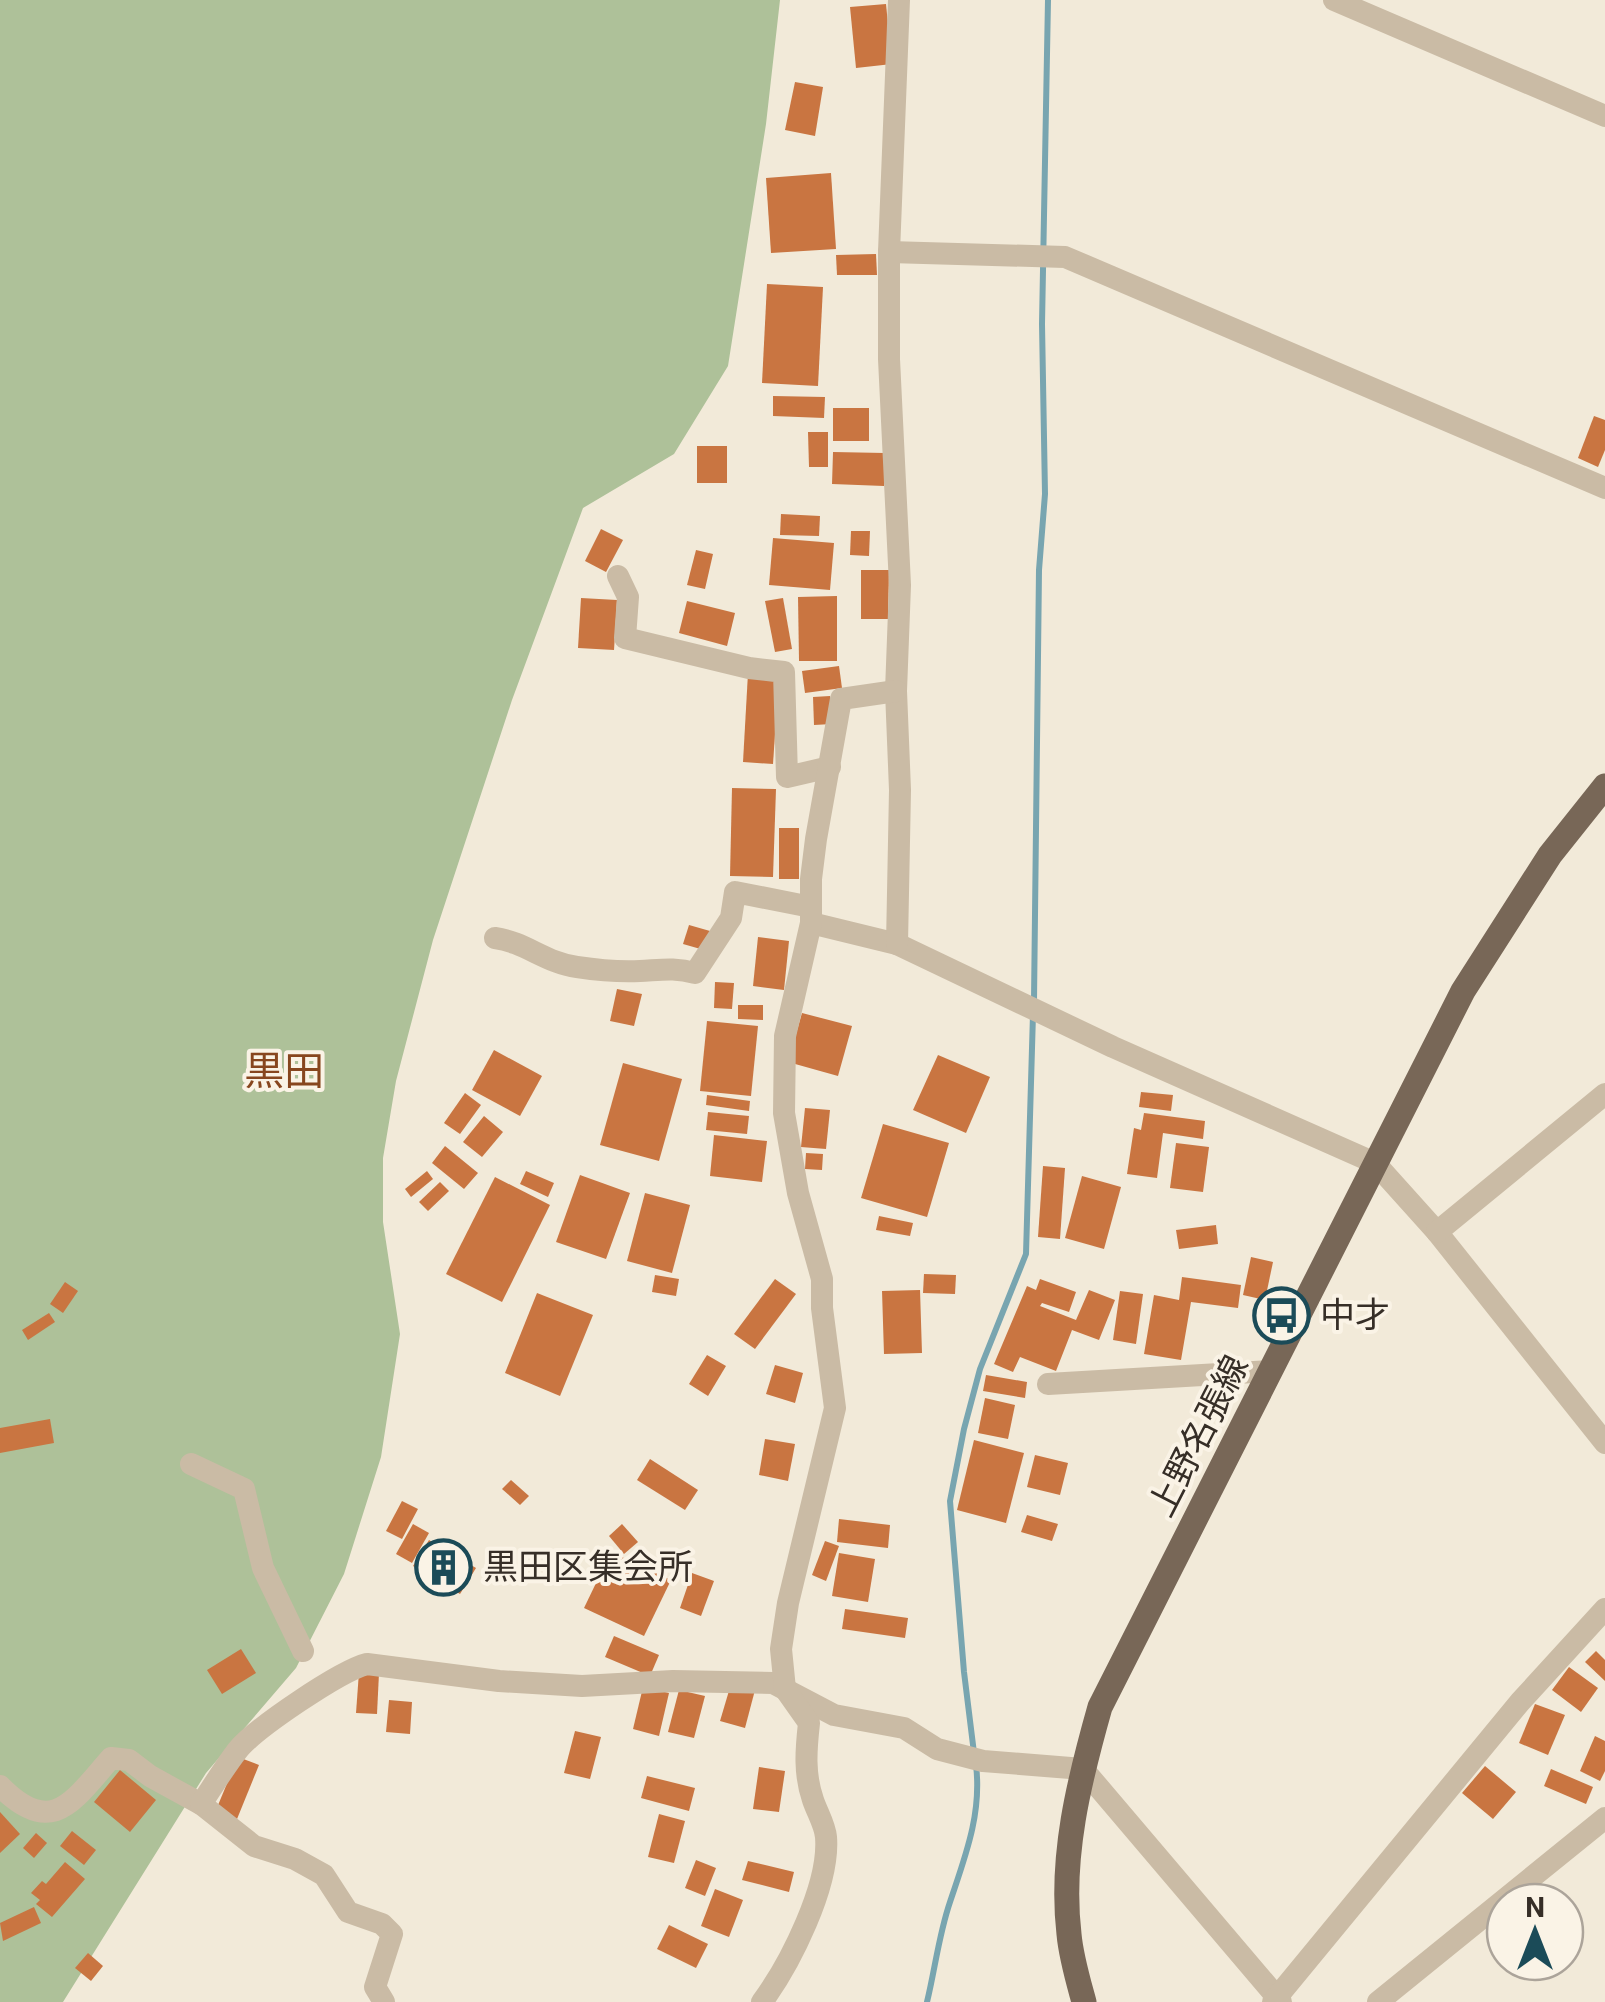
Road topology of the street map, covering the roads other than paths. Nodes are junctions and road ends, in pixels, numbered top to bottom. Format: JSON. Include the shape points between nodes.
{"nodes":[{"id":1,"x":900,"y":0,"type":"edge"},
{"id":2,"x":1334,"y":0,"type":"edge"},
{"id":3,"x":1605,"y":116,"type":"edge"},
{"id":4,"x":889,"y":252,"type":"junction"},
{"id":5,"x":1605,"y":488,"type":"edge"},
{"id":6,"x":618,"y":576,"type":"dead end"},
{"id":7,"x":896,"y":691,"type":"junction"},
{"id":8,"x":830,"y":767,"type":"junction"},
{"id":9,"x":1605,"y":786,"type":"edge"},
{"id":10,"x":811,"y":915,"type":"junction"},
{"id":11,"x":496,"y":938,"type":"dead end"},
{"id":12,"x":897,"y":944,"type":"junction"},
{"id":13,"x":1605,"y":1094,"type":"edge"},
{"id":14,"x":1375,"y":1163,"type":"junction"},
{"id":15,"x":1437,"y":1232,"type":"junction"},
{"id":16,"x":1272,"y":1371,"type":"junction"},
{"id":17,"x":1048,"y":1384,"type":"dead end"},
{"id":18,"x":1605,"y":1443,"type":"edge"},
{"id":19,"x":191,"y":1464,"type":"dead end"},
{"id":20,"x":1605,"y":1609,"type":"edge"},
{"id":21,"x":303,"y":1651,"type":"dead end"},
{"id":22,"x":785,"y":1689,"type":"junction"},
{"id":23,"x":1083,"y":1769,"type":"junction"},
{"id":24,"x":0,"y":1786,"type":"edge"},
{"id":25,"x":201,"y":1804,"type":"junction"},
{"id":26,"x":1605,"y":1818,"type":"edge"},
{"id":27,"x":1277,"y":2000,"type":"edge"},
{"id":28,"x":384,"y":2002,"type":"edge"},
{"id":29,"x":762,"y":2002,"type":"edge"},
{"id":30,"x":1084,"y":2002,"type":"edge"},
{"id":31,"x":1378,"y":2002,"type":"edge"}],
"edges":[{"from":1,"to":4,"type":"street"},
{"from":2,"to":3,"type":"street"},
{"from":4,"to":5,"type":"street","via":[[1064,257]]},
{"from":4,"to":7,"type":"street","via":[[900,584]]},
{"from":6,"to":8,"type":"street","via":[[628,596],[625,638],[784,672],[787,777]]},
{"from":7,"to":8,"type":"street","via":[[841,699]]},
{"from":7,"to":12,"type":"street"},
{"from":8,"to":10,"type":"street"},
{"from":9,"to":14,"type":"main road","name":"上野名張線","via":[[1550,856],[1463,991]]},
{"from":10,"to":11,"type":"street","via":[[735,892],[732,918],[695,973],[580,968]]},
{"from":10,"to":12,"type":"street"},
{"from":10,"to":22,"type":"street","via":[[785,1036],[784,1113],[822,1279],[835,1408],[788,1603],[781,1649]]},
{"from":12,"to":14,"type":"street"},
{"from":13,"to":15,"type":"street"},
{"from":14,"to":15,"type":"street"},
{"from":14,"to":16,"type":"main road","name":"上野名張線"},
{"from":15,"to":18,"type":"street"},
{"from":16,"to":17,"type":"street"},
{"from":16,"to":23,"type":"main road","name":"上野名張線","via":[[1100,1707]]},
{"from":19,"to":21,"type":"street","via":[[244,1489],[263,1568]]},
{"from":20,"to":27,"type":"street","via":[[1520,1702]]},
{"from":22,"to":23,"type":"street","via":[[834,1715],[904,1728],[938,1749]]},
{"from":22,"to":25,"type":"street","via":[[773,1682],[565,1685],[367,1664],[310,1694],[239,1748]]},
{"from":22,"to":29,"type":"street","via":[[809,1723],[805,1764],[826,1835],[823,1872],[803,1929]]},
{"from":23,"to":27,"type":"street"},
{"from":23,"to":30,"type":"main road","name":"上野名張線","via":[[1070,1834],[1067,1907]]},
{"from":24,"to":25,"type":"street","via":[[15,1802],[46,1814],[76,1799],[111,1758],[129,1760]]},
{"from":25,"to":28,"type":"street","via":[[254,1846],[324,1875],[348,1912],[392,1934],[375,1987]]},
{"from":26,"to":31,"type":"street"}]}
